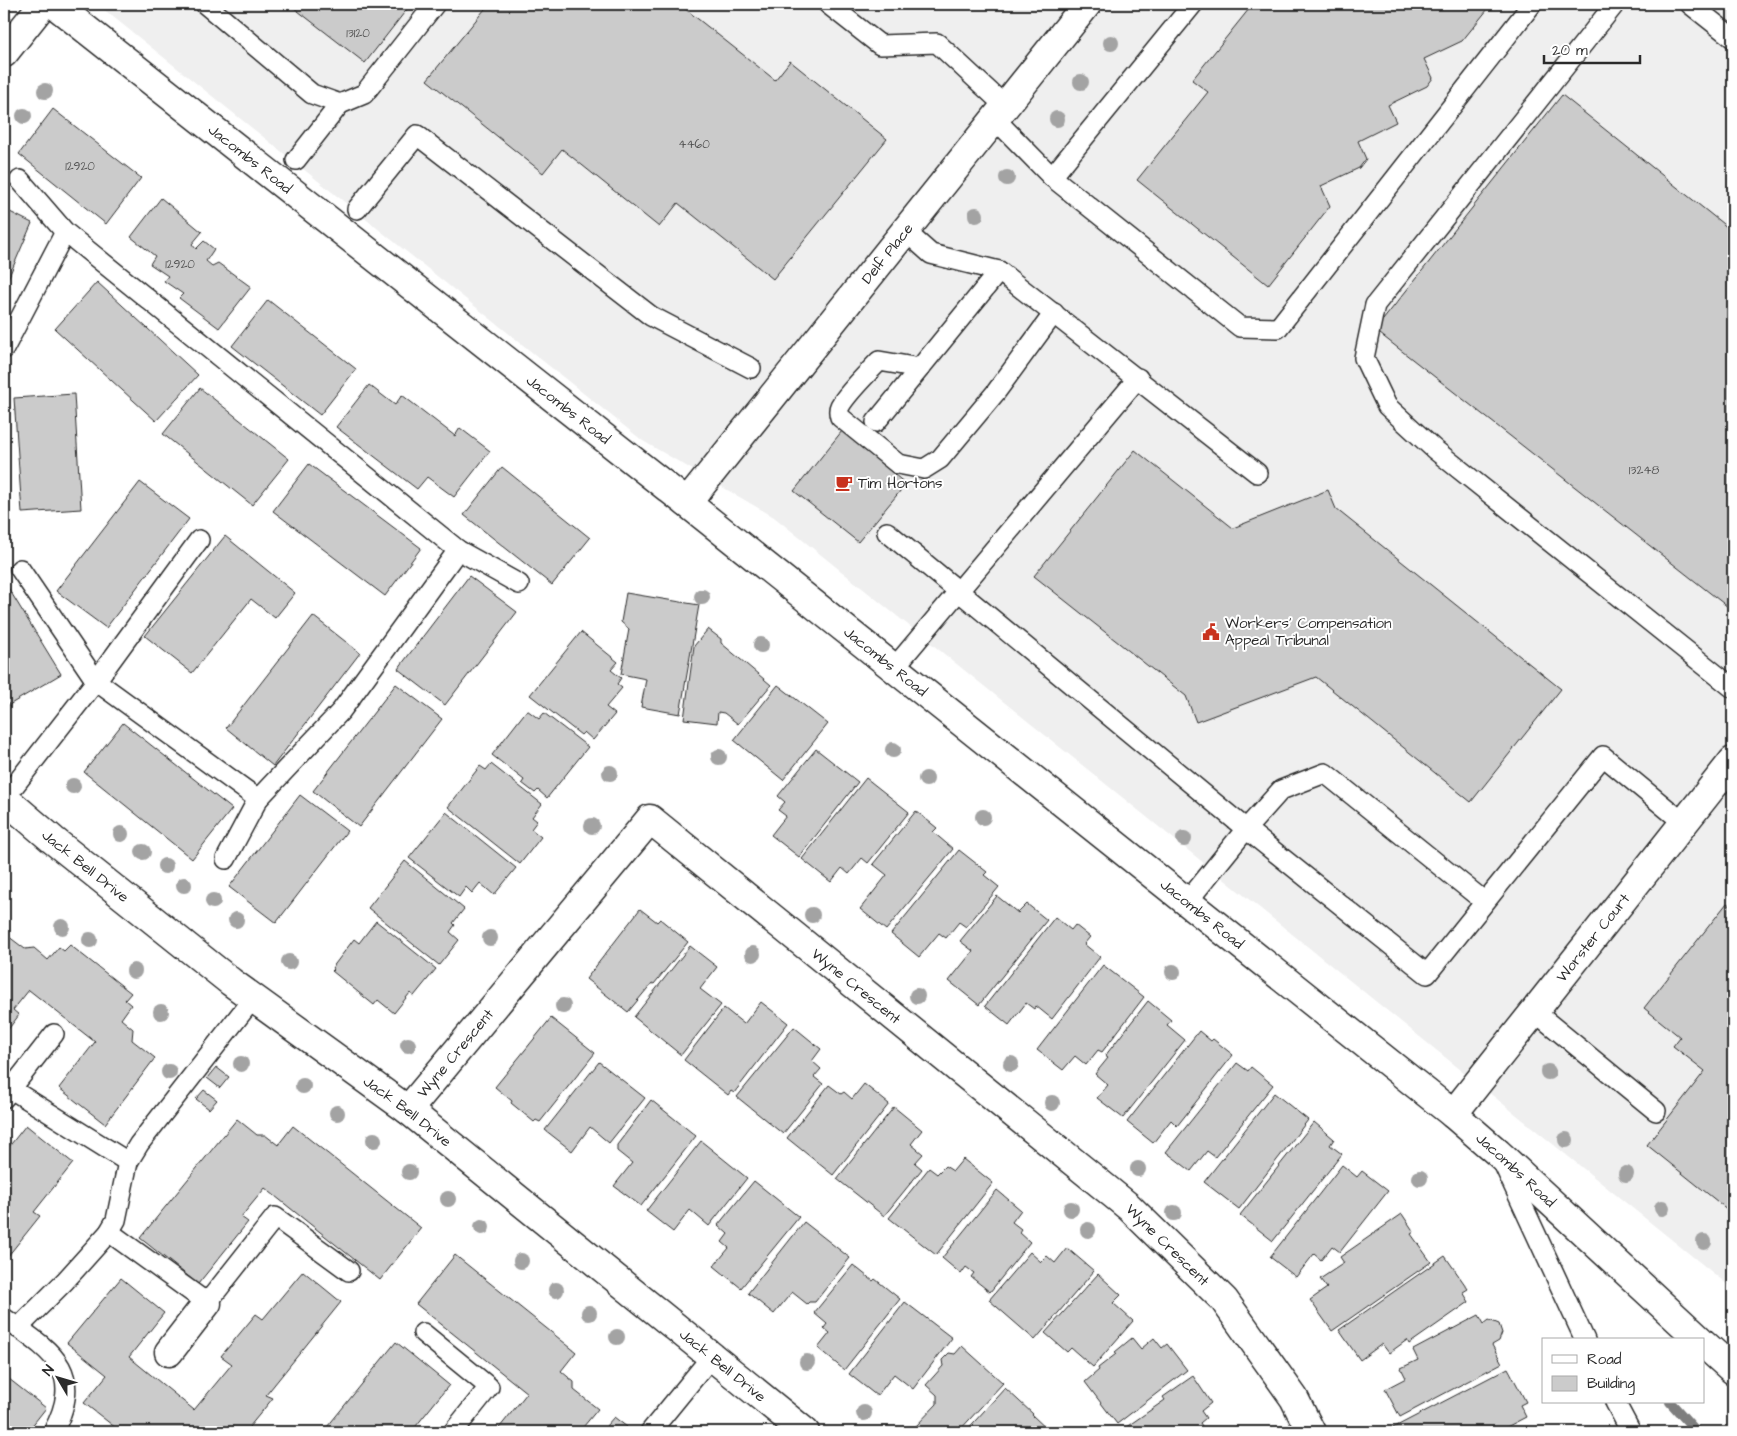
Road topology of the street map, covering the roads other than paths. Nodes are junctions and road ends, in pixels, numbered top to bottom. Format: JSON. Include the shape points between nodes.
{"nodes":[{"id":1,"x":42,"y":4,"type":"edge"},
{"id":2,"x":54,"y":4,"type":"edge"},
{"id":3,"x":205,"y":4,"type":"edge"},
{"id":4,"x":435,"y":4,"type":"edge"},
{"id":5,"x":828,"y":4,"type":"edge"},
{"id":6,"x":1087,"y":4,"type":"edge"},
{"id":7,"x":1193,"y":4,"type":"edge"},
{"id":8,"x":1532,"y":4,"type":"edge"},
{"id":9,"x":1615,"y":4,"type":"edge"},
{"id":10,"x":1690,"y":4,"type":"edge"},
{"id":11,"x":1733,"y":38,"type":"edge"},
{"id":12,"x":4,"y":53,"type":"edge"},
{"id":13,"x":340,"y":104,"type":"junction"},
{"id":14,"x":1000,"y":112,"type":"junction"},
{"id":15,"x":296,"y":160,"type":"dead end"},
{"id":16,"x":1052,"y":177,"type":"junction"},
{"id":17,"x":20,"y":180,"type":"dead end"},
{"id":18,"x":357,"y":209,"type":"dead end"},
{"id":19,"x":905,"y":231,"type":"junction"},
{"id":20,"x":65,"y":232,"type":"junction"},
{"id":21,"x":999,"y":271,"type":"junction"},
{"id":22,"x":1054,"y":313,"type":"junction"},
{"id":23,"x":4,"y":349,"type":"edge"},
{"id":24,"x":751,"y":368,"type":"dead end"},
{"id":25,"x":920,"y":368,"type":"junction"},
{"id":26,"x":1138,"y":378,"type":"junction"},
{"id":27,"x":876,"y":422,"type":"dead end"},
{"id":28,"x":1257,"y":473,"type":"dead end"},
{"id":29,"x":687,"y":503,"type":"junction"},
{"id":30,"x":888,"y":532,"type":"dead end"},
{"id":31,"x":199,"y":540,"type":"dead end"},
{"id":32,"x":458,"y":550,"type":"junction"},
{"id":33,"x":20,"y":568,"type":"dead end"},
{"id":34,"x":519,"y":584,"type":"dead end"},
{"id":35,"x":958,"y":591,"type":"junction"},
{"id":36,"x":894,"y":668,"type":"junction"},
{"id":37,"x":96,"y":681,"type":"junction"},
{"id":38,"x":1733,"y":688,"type":"edge"},
{"id":39,"x":1733,"y":762,"type":"edge"},
{"id":40,"x":4,"y":798,"type":"edge"},
{"id":41,"x":258,"y":799,"type":"junction"},
{"id":42,"x":1684,"y":823,"type":"junction"},
{"id":43,"x":1246,"y":829,"type":"junction"},
{"id":44,"x":226,"y":859,"type":"dead end"},
{"id":45,"x":1187,"y":902,"type":"junction"},
{"id":46,"x":1485,"y":902,"type":"junction"},
{"id":47,"x":254,"y":997,"type":"junction"},
{"id":48,"x":1535,"y":1012,"type":"junction"},
{"id":49,"x":54,"y":1034,"type":"dead end"},
{"id":50,"x":8,"y":1093,"type":"edge"},
{"id":51,"x":408,"y":1110,"type":"junction"},
{"id":52,"x":1656,"y":1111,"type":"dead end"},
{"id":53,"x":1453,"y":1114,"type":"junction"},
{"id":54,"x":1498,"y":1153,"type":"junction"},
{"id":55,"x":128,"y":1162,"type":"junction"},
{"id":56,"x":109,"y":1232,"type":"junction"},
{"id":57,"x":349,"y":1271,"type":"dead end"},
{"id":58,"x":207,"y":1303,"type":"junction"},
{"id":59,"x":11,"y":1323,"type":"edge"},
{"id":60,"x":423,"y":1334,"type":"dead end"},
{"id":61,"x":1584,"y":1338,"type":"edge"},
{"id":62,"x":1698,"y":1338,"type":"edge"},
{"id":63,"x":1704,"y":1344,"type":"edge"},
{"id":64,"x":169,"y":1352,"type":"dead end"},
{"id":65,"x":712,"y":1356,"type":"junction"},
{"id":66,"x":1733,"y":1370,"type":"edge"},
{"id":67,"x":1616,"y":1404,"type":"edge"},
{"id":68,"x":53,"y":1432,"type":"edge"},
{"id":69,"x":452,"y":1432,"type":"edge"},
{"id":70,"x":650,"y":1432,"type":"edge"},
{"id":71,"x":805,"y":1432,"type":"edge"},
{"id":72,"x":1311,"y":1432,"type":"edge"},
{"id":73,"x":1631,"y":1432,"type":"edge"}],
"edges":[{"from":1,"to":12,"type":"street"},
{"from":2,"to":29,"type":"street","name":"Jacombs Road"},
{"from":3,"to":13,"type":"lane","via":[[312,94]]},
{"from":4,"to":13,"type":"lane","via":[[364,94]]},
{"from":5,"to":14,"type":"lane","via":[[880,45],[937,43]]},
{"from":6,"to":14,"type":"street","name":"Delf Place"},
{"from":7,"to":16,"type":"lane"},
{"from":8,"to":16,"type":"lane","via":[[1278,328],[1240,327]]},
{"from":9,"to":38,"type":"lane","via":[[1375,305],[1364,358],[1388,406],[1434,450]]},
{"from":10,"to":11,"type":"lane"},
{"from":13,"to":15,"type":"lane"},
{"from":14,"to":16,"type":"lane"},
{"from":14,"to":19,"type":"street","name":"Delf Place"},
{"from":17,"to":20,"type":"lane"},
{"from":18,"to":24,"type":"lane","via":[[417,135],[651,316]]},
{"from":19,"to":21,"type":"lane","via":[[931,254]]},
{"from":19,"to":29,"type":"street","name":"Delf Place"},
{"from":20,"to":23,"type":"lane"},
{"from":20,"to":32,"type":"lane"},
{"from":21,"to":22,"type":"lane"},
{"from":21,"to":25,"type":"lane"},
{"from":22,"to":25,"type":"lane","via":[[996,392],[940,459],[924,469],[898,464],[840,418],[839,412],[840,406],[879,361]]},
{"from":22,"to":26,"type":"lane"},
{"from":25,"to":27,"type":"lane"},
{"from":26,"to":28,"type":"lane"},
{"from":26,"to":35,"type":"lane"},
{"from":29,"to":36,"type":"street","name":"Jacombs Road"},
{"from":30,"to":35,"type":"lane"},
{"from":31,"to":37,"type":"lane"},
{"from":32,"to":34,"type":"lane"},
{"from":32,"to":41,"type":"lane","via":[[341,711]]},
{"from":33,"to":37,"type":"lane"},
{"from":35,"to":36,"type":"lane"},
{"from":35,"to":43,"type":"lane"},
{"from":36,"to":45,"type":"street","name":"Jacombs Road"},
{"from":37,"to":40,"type":"lane"},
{"from":37,"to":41,"type":"lane"},
{"from":39,"to":42,"type":"street","name":"Worster Court"},
{"from":40,"to":47,"type":"street","name":"Jack Bell Drive","via":[[223,976]]},
{"from":41,"to":44,"type":"lane"},
{"from":42,"to":46,"type":"lane","via":[[1603,756]]},
{"from":42,"to":48,"type":"street","name":"Worster Court"},
{"from":43,"to":45,"type":"lane"},
{"from":43,"to":46,"type":"lane","via":[[1281,790],[1326,773]]},
{"from":43,"to":46,"type":"lane","via":[[1427,974]]},
{"from":45,"to":53,"type":"street","name":"Jacombs Road"},
{"from":47,"to":51,"type":"street","name":"Jack Bell Drive"},
{"from":47,"to":55,"type":"lane"},
{"from":48,"to":52,"type":"lane"},
{"from":48,"to":53,"type":"street","name":"Worster Court"},
{"from":49,"to":50,"type":"lane"},
{"from":50,"to":55,"type":"lane"},
{"from":51,"to":65,"type":"street","name":"Jack Bell Drive"},
{"from":51,"to":72,"type":"street","name":"Wyne Crescent","via":[[650,819],[1128,1207],[1224,1300],[1294,1398]]},
{"from":53,"to":54,"type":"street","name":"Jacombs Road"},
{"from":54,"to":61,"type":"lane"},
{"from":54,"to":62,"type":"street","name":"Jacombs Road"},
{"from":55,"to":56,"type":"lane","via":[[116,1220]]},
{"from":56,"to":58,"type":"lane"},
{"from":56,"to":59,"type":"lane","via":[[65,1281]]},
{"from":57,"to":58,"type":"lane","via":[[275,1216]]},
{"from":58,"to":64,"type":"street"},
{"from":59,"to":68,"type":"lane","via":[[50,1353],[61,1367],[67,1394],[62,1416]]},
{"from":60,"to":69,"type":"lane","via":[[489,1387]]},
{"from":63,"to":66,"type":"street"},
{"from":65,"to":70,"type":"lane"},
{"from":65,"to":71,"type":"street","name":"Jack Bell Drive"},
{"from":67,"to":73,"type":"lane"}]}
